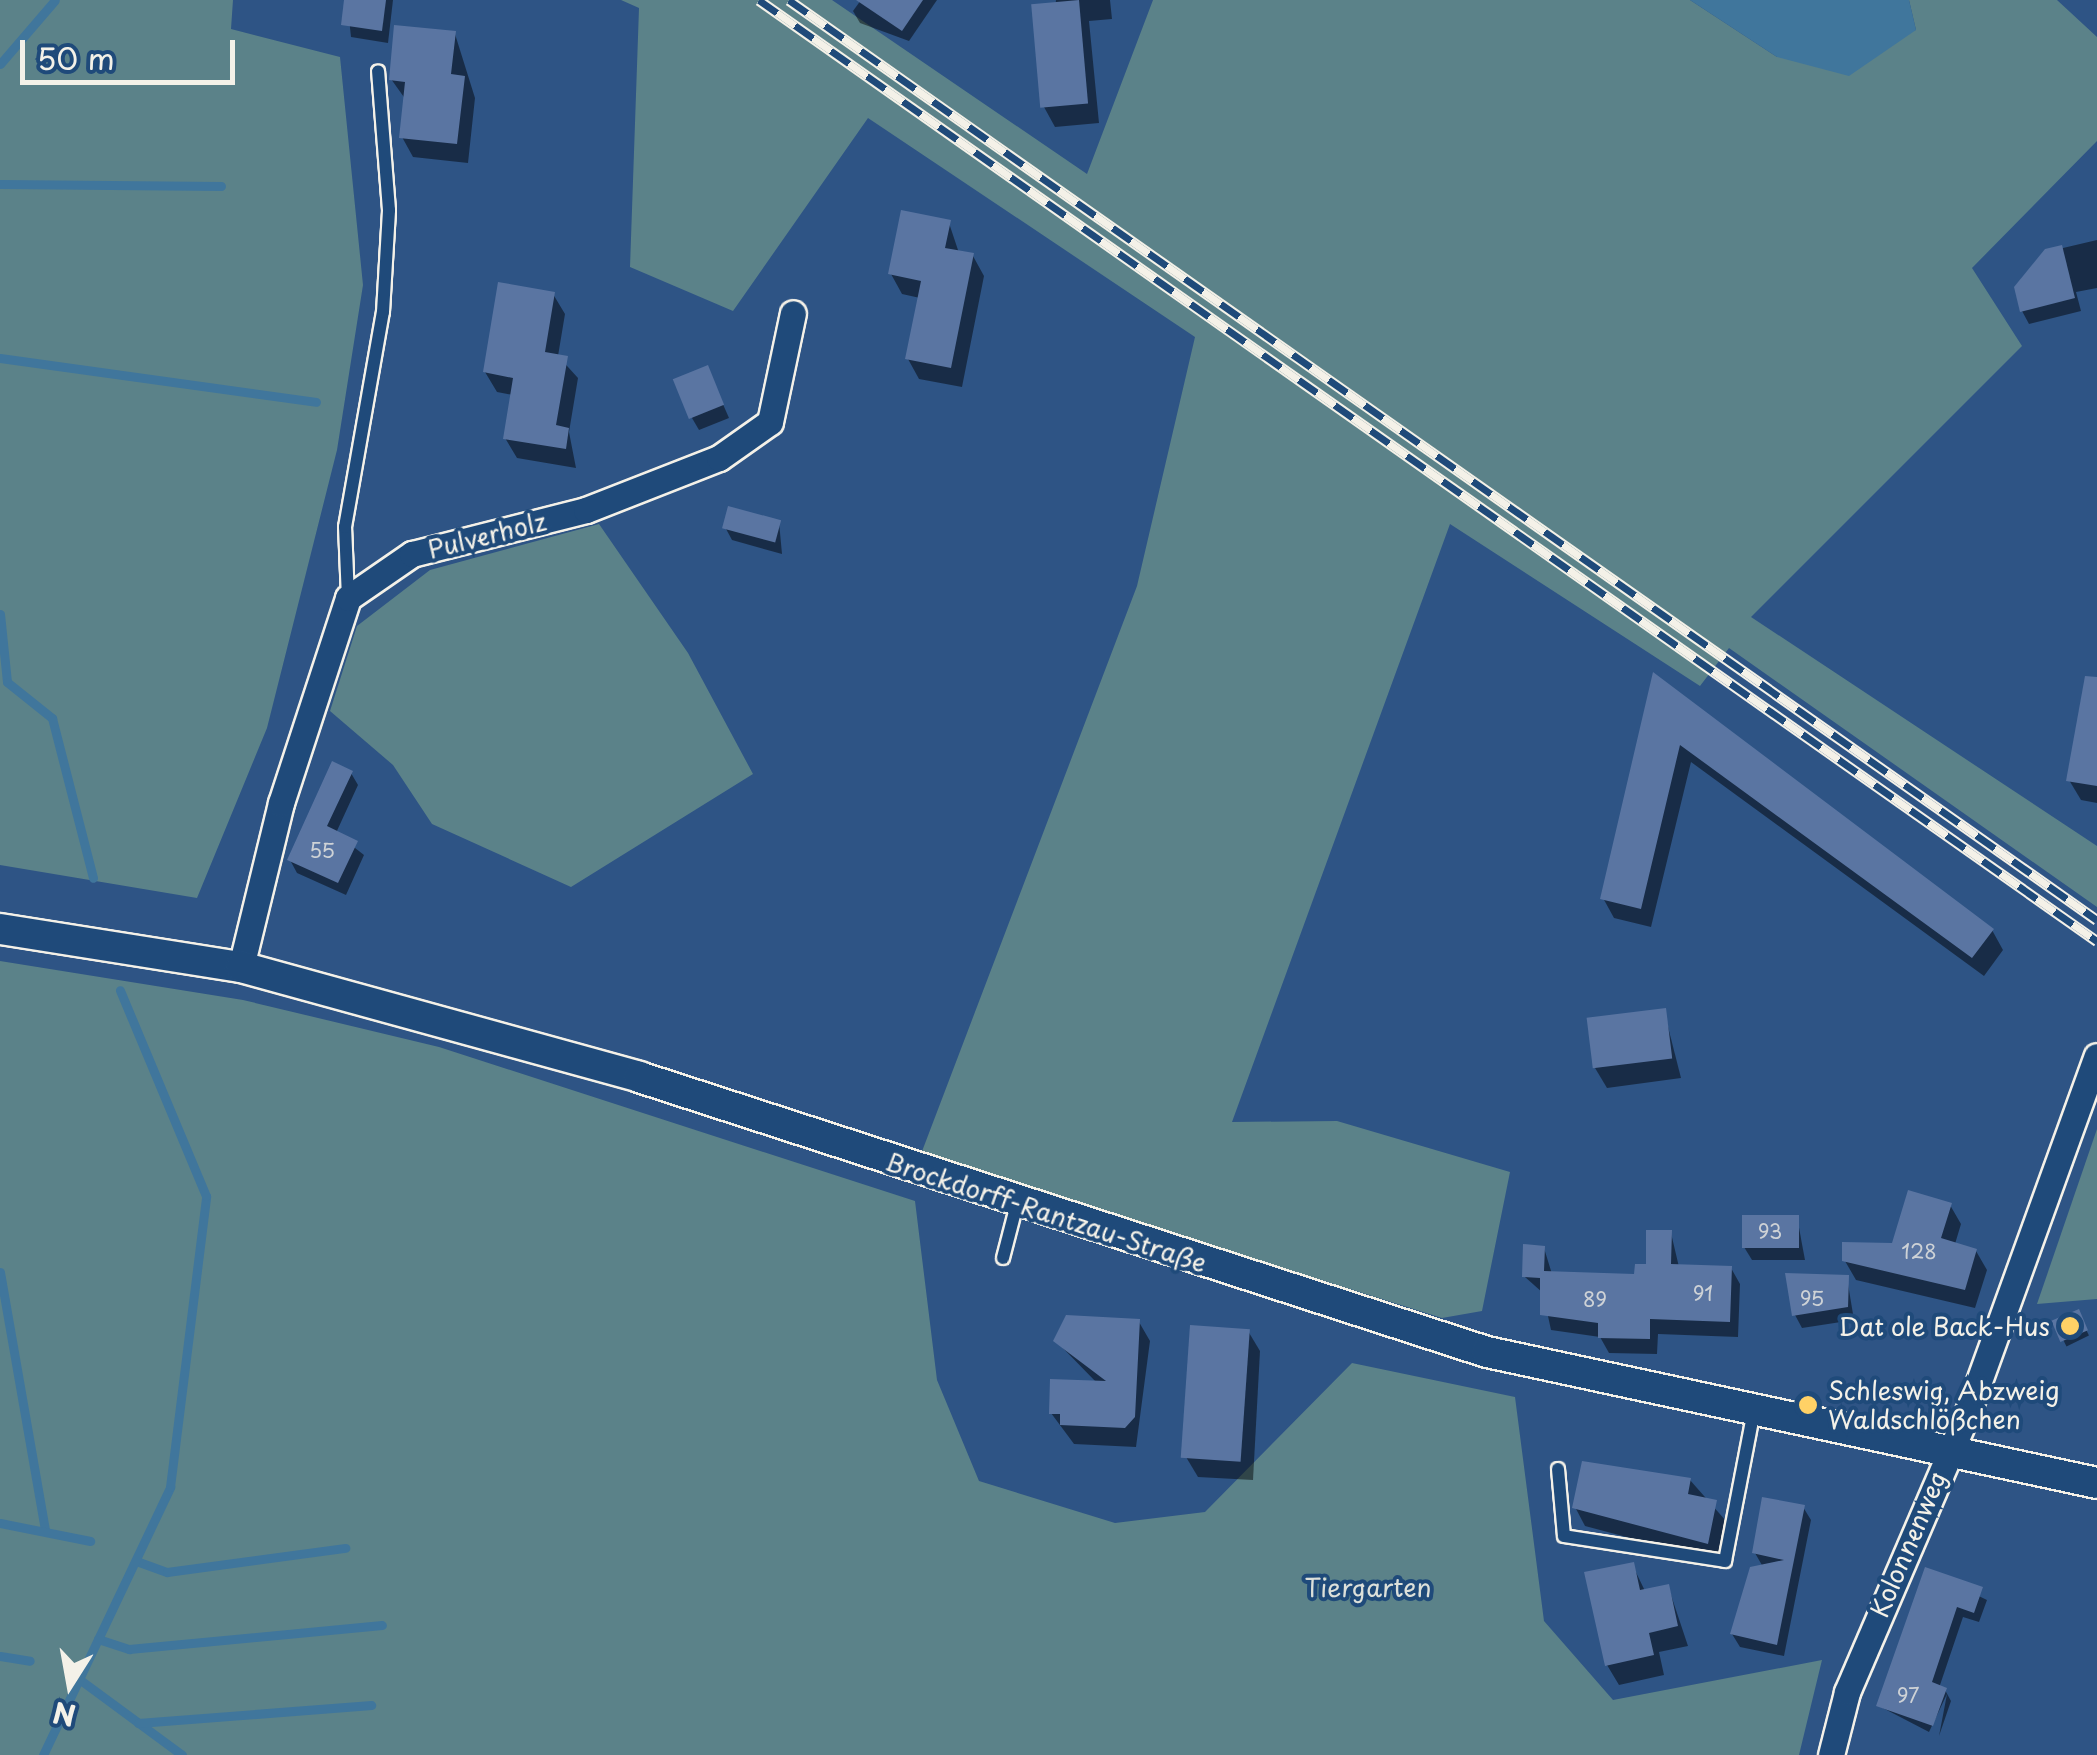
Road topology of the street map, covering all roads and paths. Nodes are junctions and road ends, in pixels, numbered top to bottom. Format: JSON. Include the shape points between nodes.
{"nodes":[{"id":1,"x":378,"y":71,"type":"dead end"},
{"id":2,"x":793,"y":313,"type":"dead end"},
{"id":3,"x":348,"y":598,"type":"junction"},
{"id":4,"x":0,"y":929,"type":"edge"},
{"id":5,"x":242,"y":967,"type":"junction"},
{"id":6,"x":2097,"y":1056,"type":"edge"},
{"id":7,"x":1017,"y":1204,"type":"junction"},
{"id":8,"x":1003,"y":1258,"type":"dead end"},
{"id":9,"x":1754,"y":1410,"type":"junction"},
{"id":10,"x":1947,"y":1452,"type":"junction"},
{"id":11,"x":1558,"y":1469,"type":"dead end"},
{"id":12,"x":2097,"y":1483,"type":"edge"},
{"id":13,"x":1832,"y":1755,"type":"edge"}],
"edges":[{"from":1,"to":3,"type":"lane","via":[[389,210],[383,312],[345,527]]},
{"from":2,"to":3,"type":"street","name":"Pulverholz","via":[[770,422],[720,458],[586,510],[412,554]]},
{"from":3,"to":5,"type":"street","via":[[281,803]]},
{"from":4,"to":5,"type":"street","name":"Brockdorff-Rantzau-Straße"},
{"from":5,"to":7,"type":"street","name":"Brockdorff-Rantzau-Straße","via":[[639,1077]]},
{"from":6,"to":10,"type":"street","name":"Kolonnenweg"},
{"from":7,"to":8,"type":"lane"},
{"from":7,"to":9,"type":"street","name":"Brockdorff-Rantzau-Straße","via":[[1487,1352]]},
{"from":9,"to":10,"type":"street","name":"Brockdorff-Rantzau-Straße"},
{"from":9,"to":11,"type":"lane","via":[[1725,1561],[1564,1536]]},
{"from":10,"to":12,"type":"street","name":"Brockdorff-Rantzau-Straße"},
{"from":10,"to":13,"type":"street","name":"Kolonnenweg","via":[[1847,1692]]}]}
